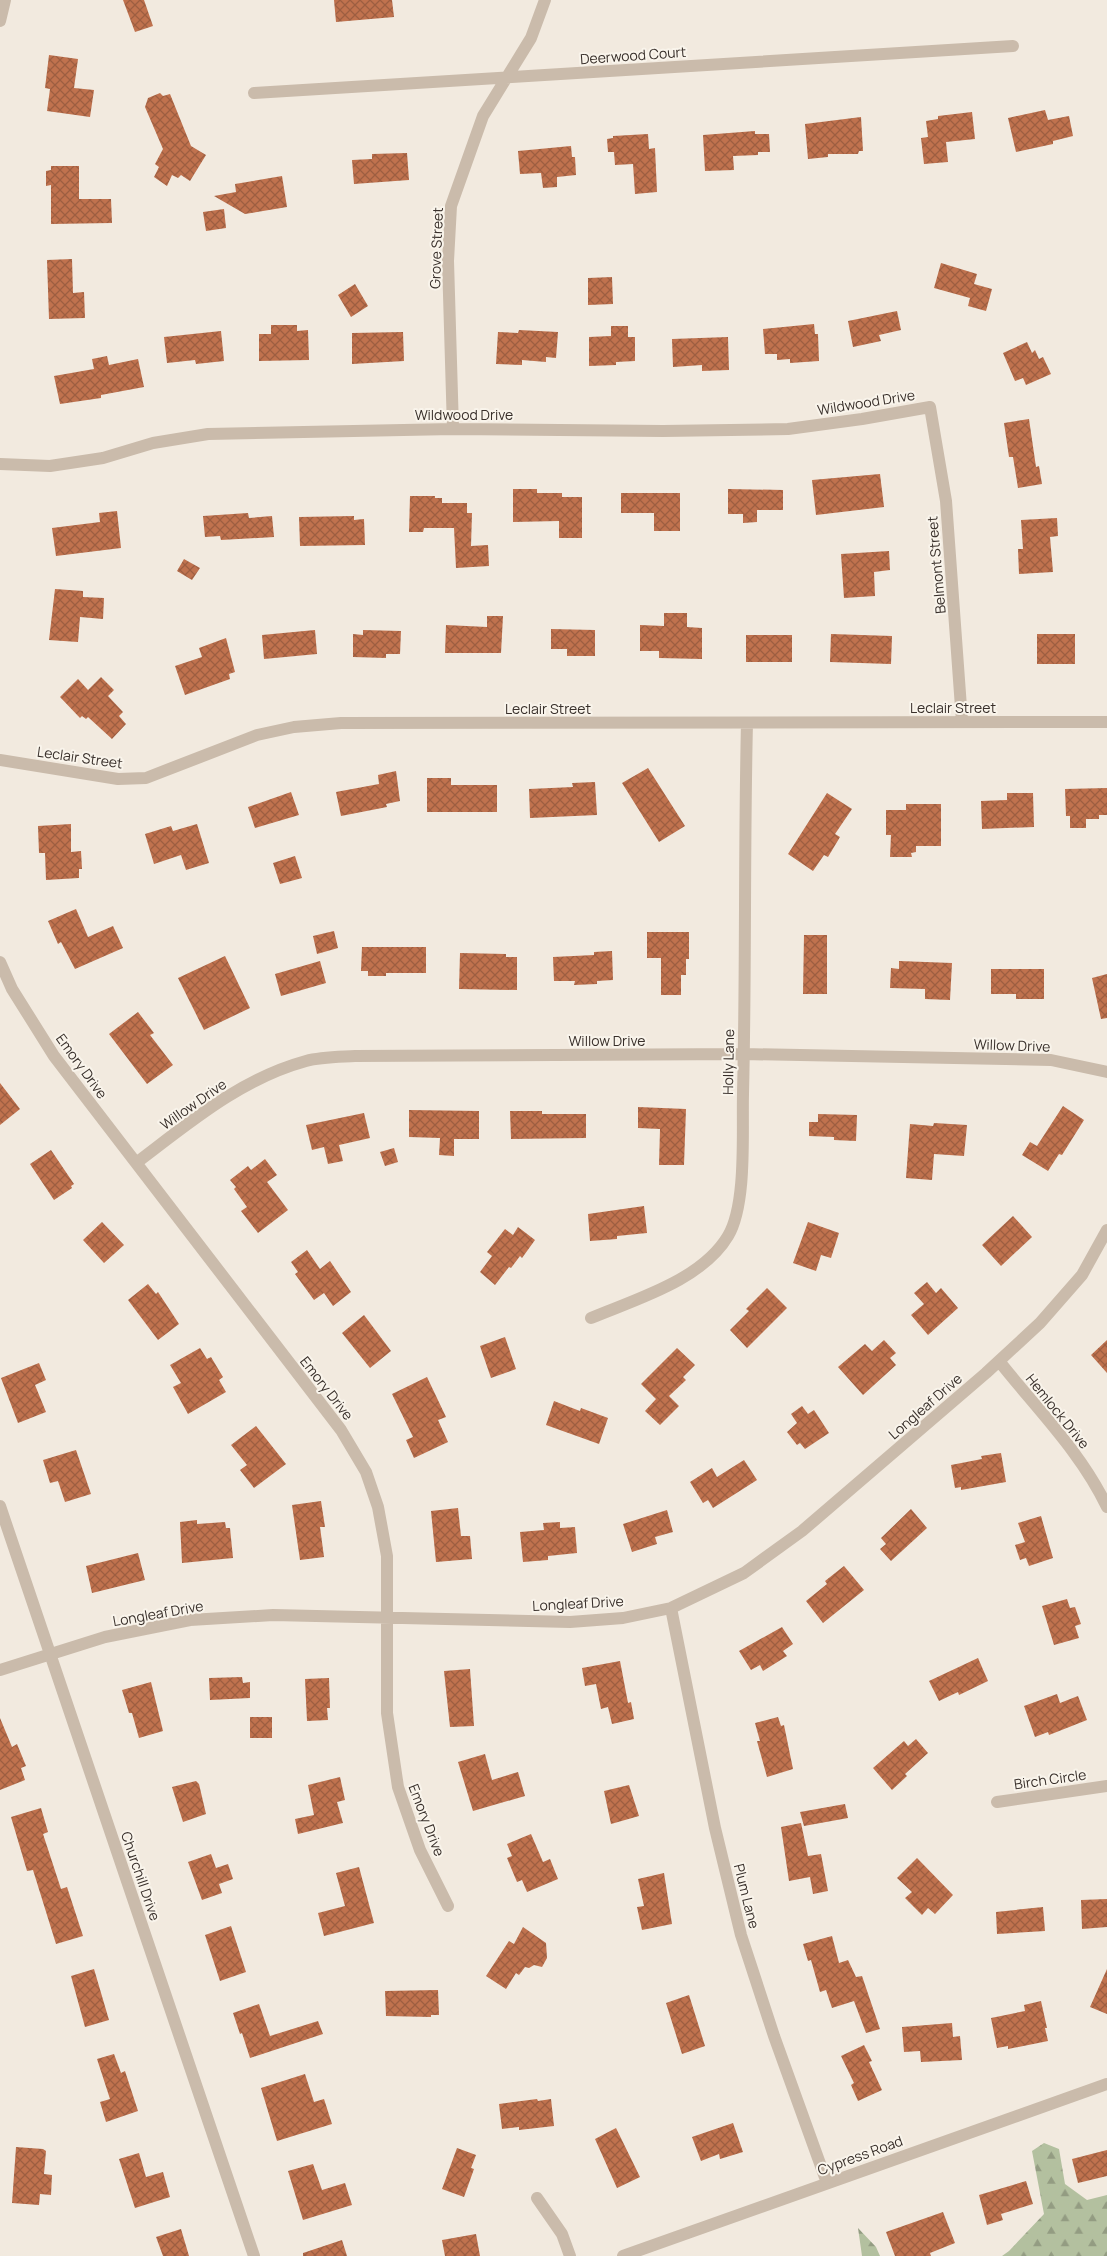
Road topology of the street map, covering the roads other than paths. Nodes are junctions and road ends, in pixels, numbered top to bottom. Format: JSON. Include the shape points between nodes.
{"nodes":[{"id":1,"x":4,"y":0,"type":"edge"},
{"id":2,"x":545,"y":0,"type":"edge"},
{"id":3,"x":0,"y":22,"type":"edge"},
{"id":4,"x":1013,"y":46,"type":"dead end"},
{"id":5,"x":506,"y":78,"type":"junction"},
{"id":6,"x":254,"y":93,"type":"dead end"},
{"id":7,"x":930,"y":407,"type":"joint"},
{"id":8,"x":453,"y":429,"type":"junction"},
{"id":9,"x":0,"y":464,"type":"edge"},
{"id":10,"x":962,"y":722,"type":"junction"},
{"id":11,"x":1107,"y":722,"type":"edge"},
{"id":12,"x":747,"y":723,"type":"junction"},
{"id":13,"x":0,"y":760,"type":"edge"},
{"id":14,"x":0,"y":962,"type":"edge"},
{"id":15,"x":744,"y":1054,"type":"junction"},
{"id":16,"x":1107,"y":1072,"type":"edge"},
{"id":17,"x":136,"y":1164,"type":"junction"},
{"id":18,"x":1107,"y":1230,"type":"edge"},
{"id":19,"x":591,"y":1318,"type":"dead end"},
{"id":20,"x":999,"y":1361,"type":"junction"},
{"id":21,"x":0,"y":1506,"type":"edge"},
{"id":22,"x":1107,"y":1507,"type":"edge"},
{"id":23,"x":671,"y":1608,"type":"junction"},
{"id":24,"x":387,"y":1616,"type":"junction"},
{"id":25,"x":49,"y":1653,"type":"junction"},
{"id":26,"x":0,"y":1670,"type":"edge"},
{"id":27,"x":1107,"y":1786,"type":"edge"},
{"id":28,"x":997,"y":1802,"type":"dead end"},
{"id":29,"x":448,"y":1906,"type":"dead end"},
{"id":30,"x":1107,"y":2084,"type":"edge"},
{"id":31,"x":827,"y":2183,"type":"junction"},
{"id":32,"x":537,"y":2198,"type":"dead end"},
{"id":33,"x":254,"y":2256,"type":"edge"},
{"id":34,"x":570,"y":2256,"type":"edge"},
{"id":35,"x":623,"y":2256,"type":"edge"}],
"edges":[{"from":1,"to":3,"type":"street"},
{"from":2,"to":5,"type":"street","name":"Grove Street","via":[[531,38]]},
{"from":4,"to":5,"type":"street","name":"Deerwood Court"},
{"from":5,"to":6,"type":"street","name":"Deerwood Court"},
{"from":5,"to":8,"type":"street","name":"Grove Street","via":[[483,116],[451,206],[448,261]]},
{"from":7,"to":8,"type":"street","name":"Wildwood Drive","via":[[788,429]]},
{"from":7,"to":10,"type":"street","name":"Belmont Street","via":[[946,501]]},
{"from":8,"to":9,"type":"street","name":"Wildwood Drive","via":[[208,434],[50,466]]},
{"from":10,"to":11,"type":"street","name":"Leclair Street"},
{"from":10,"to":12,"type":"street","name":"Leclair Street"},
{"from":12,"to":13,"type":"street","name":"Leclair Street","via":[[340,723],[303,726],[257,735],[146,778],[118,779]]},
{"from":12,"to":15,"type":"street","name":"Holly Lane"},
{"from":14,"to":17,"type":"street","name":"Emory Drive","via":[[12,990],[54,1056]]},
{"from":15,"to":16,"type":"street","name":"Willow Drive","via":[[1050,1060]]},
{"from":15,"to":17,"type":"street","name":"Willow Drive","via":[[355,1056],[307,1061],[263,1077],[216,1102]]},
{"from":15,"to":19,"type":"street","name":"Holly Lane","via":[[742,1168],[738,1209],[729,1235],[709,1260],[680,1279]]},
{"from":17,"to":24,"type":"street","name":"Emory Drive","via":[[342,1430],[366,1472],[378,1507],[387,1556]]},
{"from":18,"to":20,"type":"street","name":"Longleaf Drive","via":[[1082,1275],[1040,1323]]},
{"from":20,"to":22,"type":"street","name":"Hemlock Drive","via":[[1074,1452]]},
{"from":20,"to":23,"type":"street","name":"Longleaf Drive","via":[[802,1531],[744,1572]]},
{"from":21,"to":25,"type":"street","name":"Churchill Drive"},
{"from":23,"to":24,"type":"street","name":"Longleaf Drive","via":[[623,1618],[570,1622]]},
{"from":23,"to":31,"type":"street","name":"Plum Lane","via":[[715,1828],[741,1935]]},
{"from":24,"to":25,"type":"street","name":"Longleaf Drive","via":[[273,1615],[190,1620],[105,1637]]},
{"from":24,"to":29,"type":"street","name":"Emory Drive","via":[[387,1713],[398,1787],[420,1850]]},
{"from":25,"to":26,"type":"street","name":"Longleaf Drive"},
{"from":25,"to":33,"type":"street","name":"Churchill Drive"},
{"from":27,"to":28,"type":"street","name":"Birch Circle"},
{"from":30,"to":31,"type":"street","name":"Cypress Road"},
{"from":31,"to":35,"type":"street","name":"Cypress Road"},
{"from":32,"to":34,"type":"street","via":[[562,2234]]}]}
